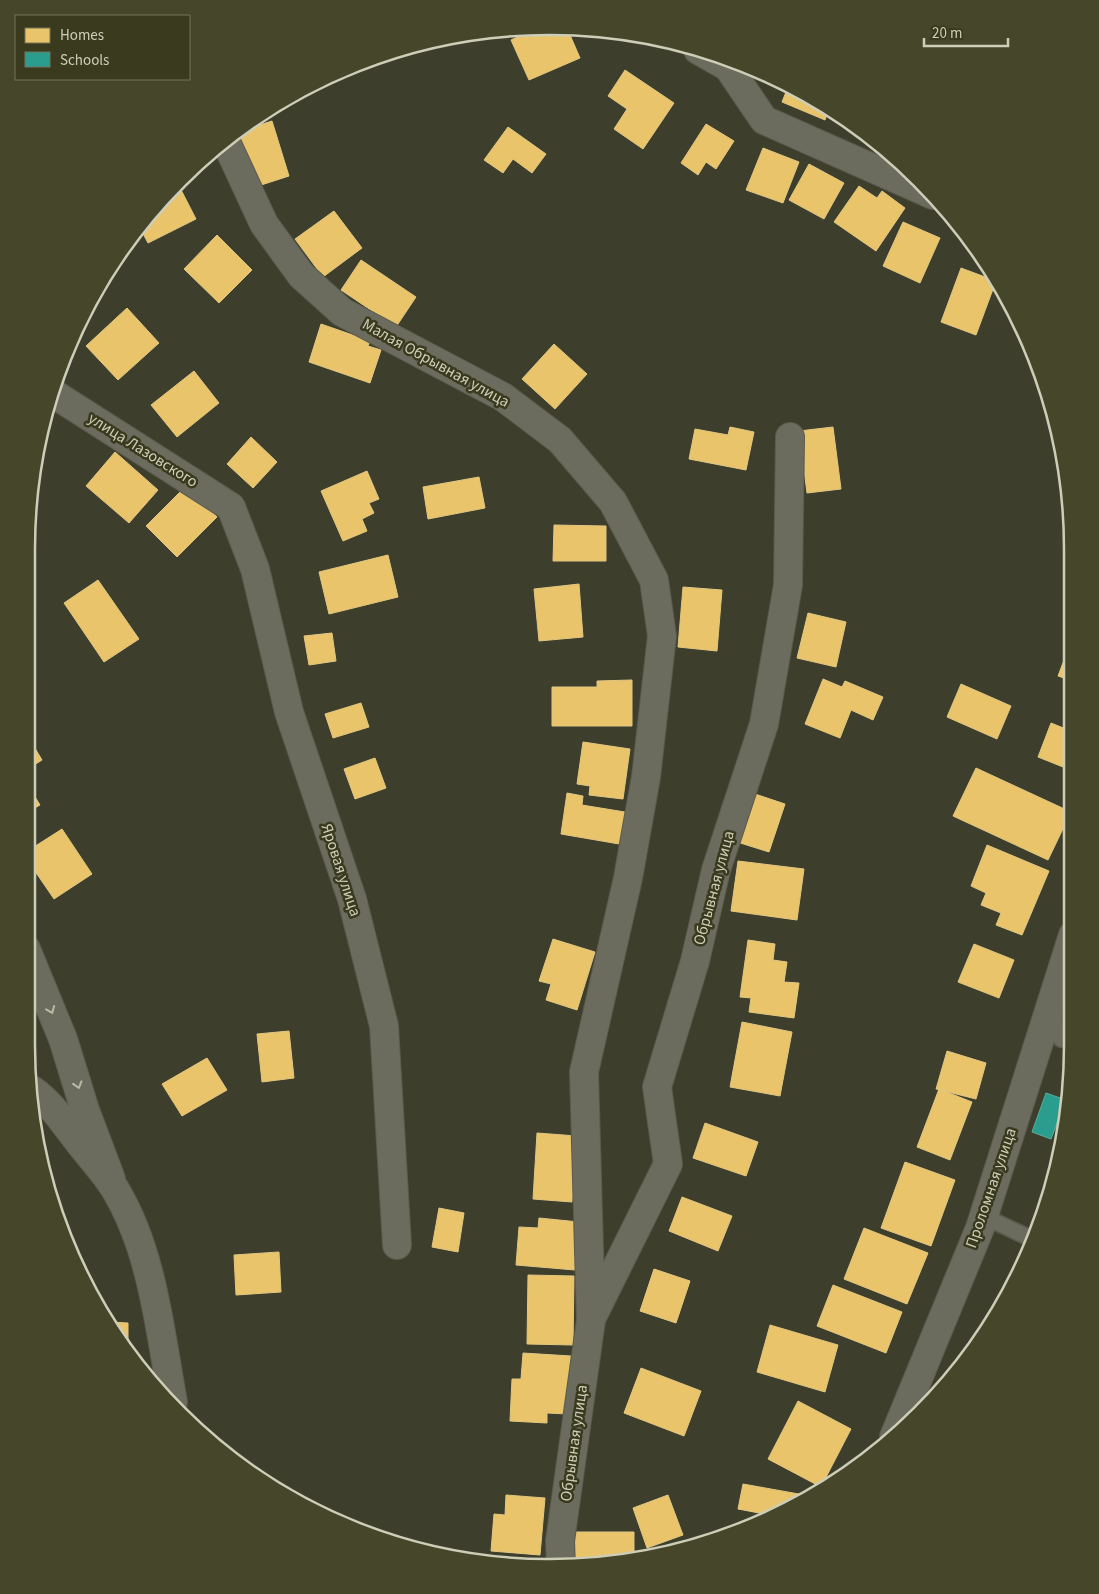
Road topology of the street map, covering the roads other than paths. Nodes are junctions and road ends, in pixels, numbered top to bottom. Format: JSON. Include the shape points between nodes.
{"nodes":[{"id":1,"x":728,"y":67,"type":"edge"},
{"id":2,"x":228,"y":147,"type":"edge"},
{"id":3,"x":913,"y":186,"type":"edge"},
{"id":4,"x":58,"y":397,"type":"edge"},
{"id":5,"x":790,"y":438,"type":"dead end"},
{"id":6,"x":231,"y":506,"type":"joint"},
{"id":7,"x":654,"y":580,"type":"joint"},
{"id":8,"x":35,"y":971,"type":"edge"},
{"id":9,"x":1064,"y":1002,"type":"edge"},
{"id":10,"x":1059,"y":1039,"type":"edge"},
{"id":11,"x":37,"y":1093,"type":"edge"},
{"id":12,"x":114,"y":1188,"type":"junction"},
{"id":13,"x":983,"y":1216,"type":"junction"},
{"id":14,"x":1027,"y":1237,"type":"edge"},
{"id":15,"x":397,"y":1245,"type":"dead end"},
{"id":16,"x":591,"y":1320,"type":"junction"},
{"id":17,"x":171,"y":1393,"type":"edge"},
{"id":18,"x":900,"y":1420,"type":"edge"},
{"id":19,"x":561,"y":1559,"type":"edge"}],
"edges":[{"from":1,"to":3,"type":"street","via":[[764,120]]},
{"from":2,"to":7,"type":"street","name":"Малая Обрывная улица","via":[[264,224],[300,275],[342,312],[503,397],[560,440],[613,502]]},
{"from":4,"to":6,"type":"street","name":"улица Лазовского"},
{"from":5,"to":16,"type":"street","name":"Обрывная улица","via":[[788,585],[764,724],[716,870],[695,961],[657,1087],[668,1164]]},
{"from":6,"to":15,"type":"street","name":"Яровая улица","via":[[255,569],[289,712],[352,900],[384,1026]]},
{"from":7,"to":16,"type":"street","name":"Обрывная улица","via":[[662,636],[646,777],[628,878],[584,1072]]},
{"from":8,"to":12,"type":"street","one_way":true,"via":[[63,1038]]},
{"from":9,"to":10,"type":"street","name":"Проломная улица"},
{"from":10,"to":13,"type":"street","name":"Проломная улица"},
{"from":11,"to":12,"type":"street"},
{"from":12,"to":17,"type":"street","via":[[126,1211],[148,1273]]},
{"from":13,"to":14,"type":"lane"},
{"from":13,"to":18,"type":"street","name":"Проломная улица"},
{"from":16,"to":19,"type":"street","name":"Обрывная улица","via":[[560,1541]]}]}
